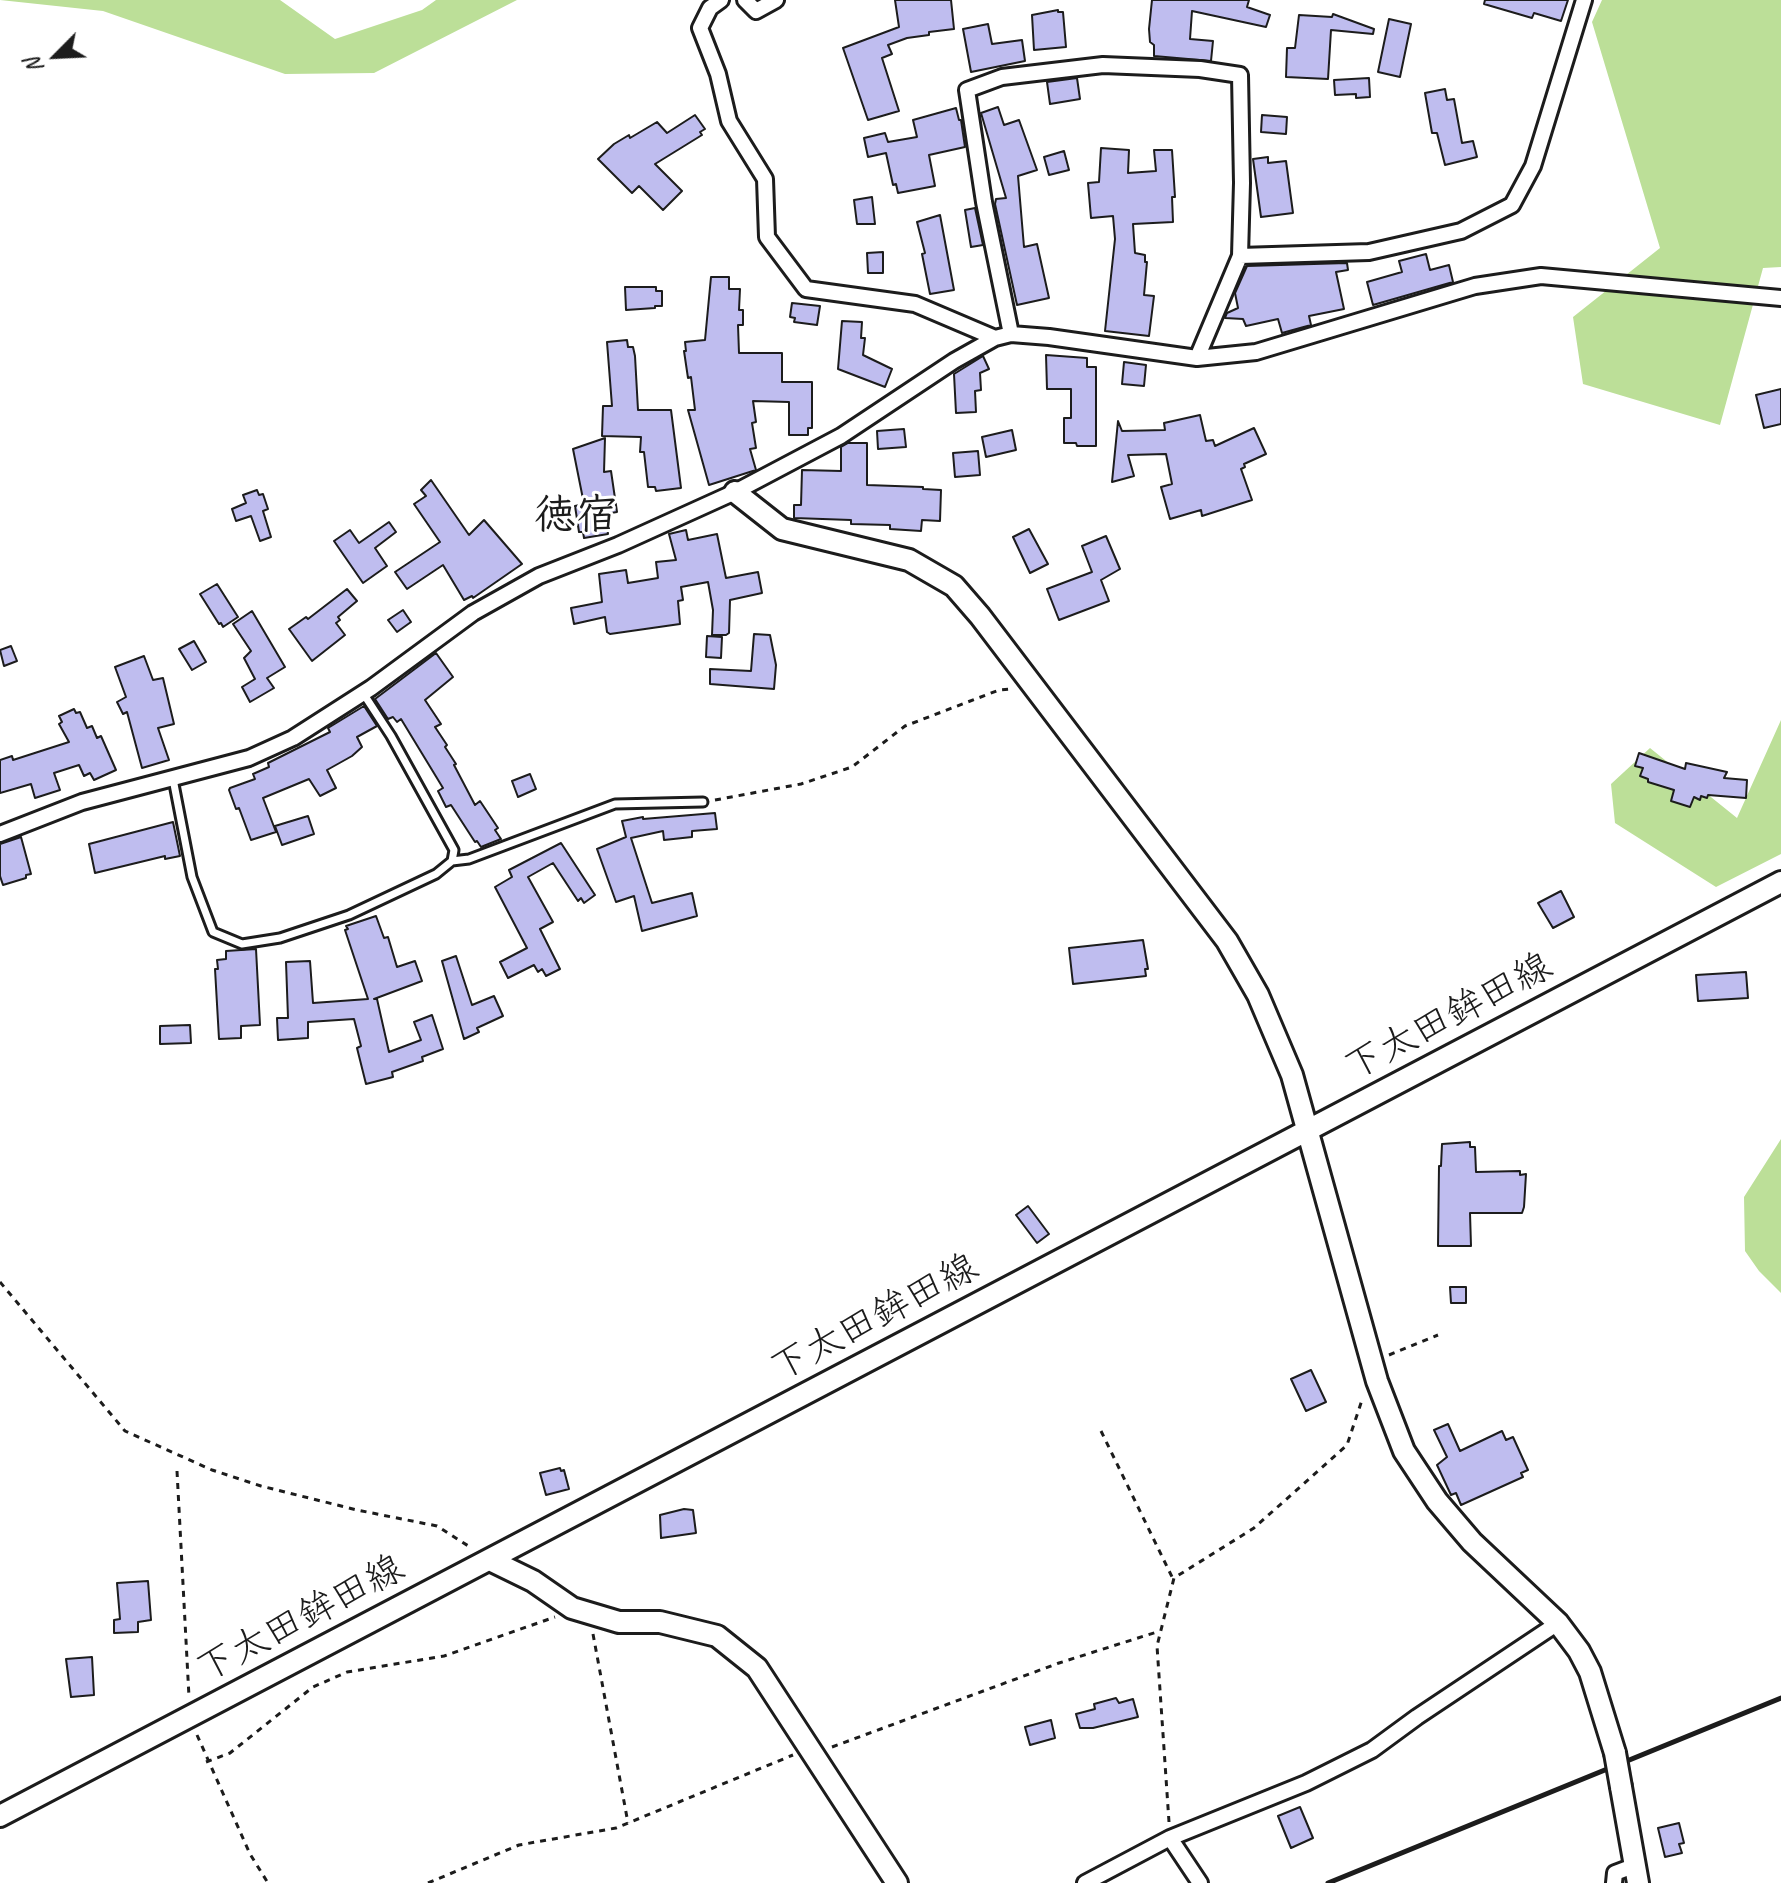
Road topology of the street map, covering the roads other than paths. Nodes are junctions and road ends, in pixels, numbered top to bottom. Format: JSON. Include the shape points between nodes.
{"nodes":[{"id":1,"x":721,"y":0,"type":"edge"},
{"id":2,"x":745,"y":0,"type":"edge"},
{"id":3,"x":776,"y":0,"type":"edge"},
{"id":4,"x":1584,"y":0,"type":"edge"},
{"id":5,"x":1240,"y":256,"type":"junction"},
{"id":6,"x":1781,"y":298,"type":"edge"},
{"id":7,"x":1011,"y":334,"type":"junction"},
{"id":8,"x":995,"y":338,"type":"junction"},
{"id":9,"x":1197,"y":358,"type":"junction"},
{"id":10,"x":735,"y":492,"type":"junction"},
{"id":11,"x":362,"y":692,"type":"junction"},
{"id":12,"x":173,"y":779,"type":"junction"},
{"id":13,"x":703,"y":802,"type":"road end"},
{"id":14,"x":0,"y":834,"type":"edge"},
{"id":15,"x":452,"y":861,"type":"junction"},
{"id":16,"x":1781,"y":882,"type":"edge"},
{"id":17,"x":1306,"y":1132,"type":"junction"},
{"id":18,"x":490,"y":1560,"type":"junction"},
{"id":19,"x":1558,"y":1623,"type":"junction"},
{"id":20,"x":0,"y":1816,"type":"edge"},
{"id":21,"x":1170,"y":1838,"type":"junction"},
{"id":22,"x":1637,"y":1874,"type":"edge"},
{"id":23,"x":897,"y":1883,"type":"edge"},
{"id":24,"x":1085,"y":1883,"type":"edge"},
{"id":25,"x":1200,"y":1883,"type":"edge"},
{"id":26,"x":1614,"y":1883,"type":"edge"}],
"edges":[{"from":1,"to":8,"type":"street","via":[[700,28],[729,121],[765,179],[767,237],[806,289],[915,304]]},
{"from":2,"to":3,"type":"street","via":[[756,11]]},
{"from":4,"to":5,"type":"street","via":[[1533,166],[1512,205],[1461,231],[1369,252]]},
{"from":5,"to":7,"type":"street","via":[[1240,75],[1103,65],[1002,77],[967,90]]},
{"from":5,"to":9,"type":"street"},
{"from":6,"to":9,"type":"street","via":[[1541,276],[1475,286],[1256,352]]},
{"from":7,"to":8,"type":"street"},
{"from":7,"to":9,"type":"street"},
{"from":8,"to":10,"type":"street","via":[[841,436]]},
{"from":10,"to":11,"type":"street","via":[[539,576],[473,613]]},
{"from":10,"to":17,"type":"street","via":[[782,529],[909,560],[954,586],[1227,941],[1275,1033]]},
{"from":11,"to":12,"type":"street","via":[[293,738],[249,758]]},
{"from":11,"to":15,"type":"lane","via":[[454,850]]},
{"from":12,"to":14,"type":"street","via":[[82,802]]},
{"from":12,"to":15,"type":"lane","via":[[192,877],[213,932],[242,944],[280,938],[349,915],[436,874]]},
{"from":13,"to":15,"type":"lane","via":[[615,804]]},
{"from":16,"to":17,"type":"street","name":"下太田鉾田線"},
{"from":17,"to":18,"type":"street","name":"下太田鉾田線"},
{"from":17,"to":19,"type":"street","via":[[1375,1377],[1404,1451],[1472,1542]]},
{"from":18,"to":20,"type":"street","name":"下太田鉾田線"},
{"from":18,"to":23,"type":"street","via":[[581,1610],[619,1622],[660,1622],[717,1636],[757,1668]]},
{"from":19,"to":21,"type":"street","via":[[1372,1750]]},
{"from":19,"to":22,"type":"street","bridge":true,"via":[[1590,1672],[1615,1753]]},
{"from":21,"to":24,"type":"street"},
{"from":21,"to":25,"type":"street"},
{"from":22,"to":26,"type":"street","via":[[1615,1873]]}]}
